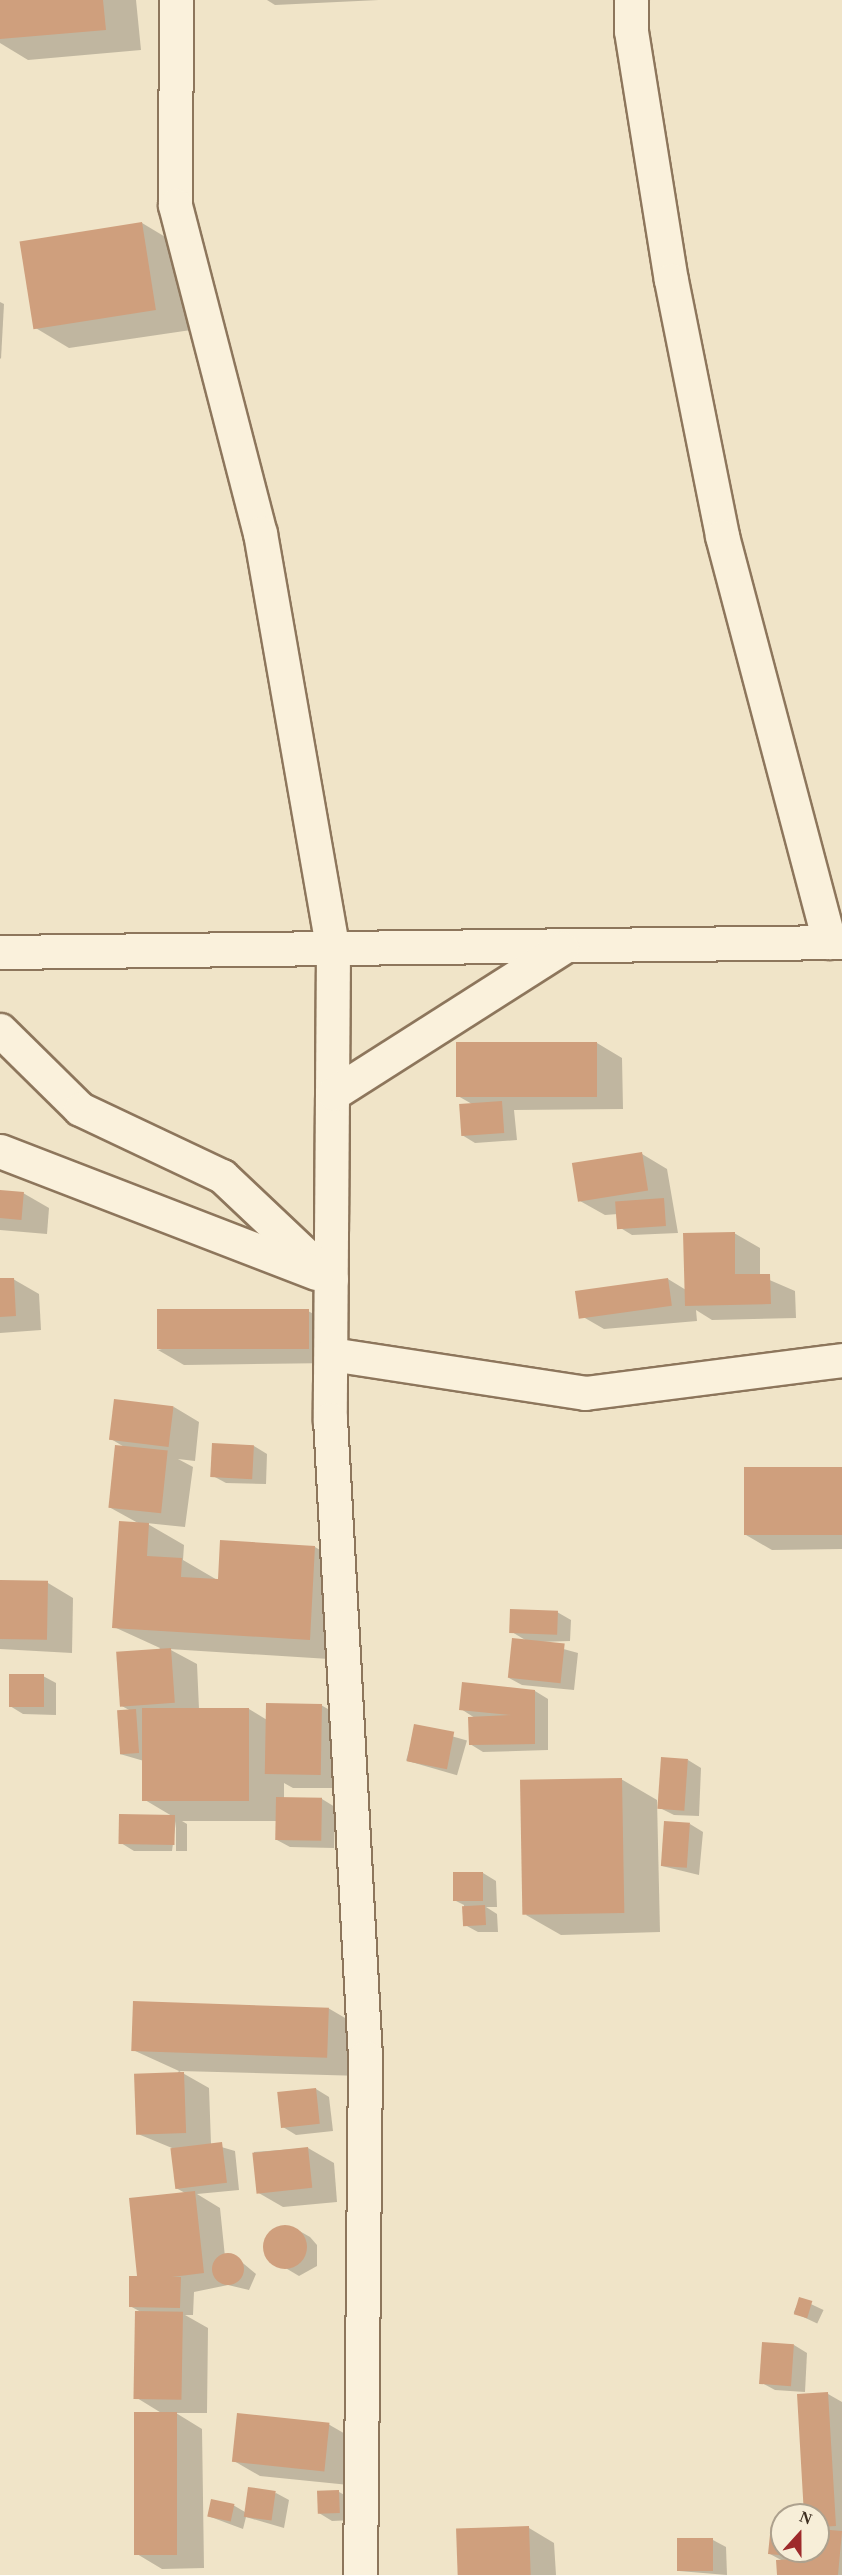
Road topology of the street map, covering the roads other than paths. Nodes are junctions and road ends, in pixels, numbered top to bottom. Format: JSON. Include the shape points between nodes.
{"nodes":[{"id":1,"x":176,"y":0,"type":"edge"},
{"id":2,"x":631,"y":0,"type":"edge"},
{"id":3,"x":835,"y":942,"type":"edge"},
{"id":4,"x":562,"y":948,"type":"junction"},
{"id":5,"x":333,"y":950,"type":"junction"},
{"id":6,"x":0,"y":952,"type":"edge"},
{"id":7,"x":0,"y":1030,"type":"edge"},
{"id":8,"x":334,"y":1093,"type":"junction"},
{"id":9,"x":0,"y":1151,"type":"edge"},
{"id":10,"x":331,"y":1279,"type":"junction"},
{"id":11,"x":331,"y":1354,"type":"junction"},
{"id":12,"x":842,"y":1360,"type":"edge"},
{"id":13,"x":360,"y":2575,"type":"edge"}],
"edges":[{"from":1,"to":5,"type":"street","via":[[175,205],[260,533]]},
{"from":2,"to":3,"type":"street","via":[[631,31],[671,280],[722,536]]},
{"from":3,"to":4,"type":"street"},
{"from":4,"to":5,"type":"street"},
{"from":4,"to":8,"type":"street"},
{"from":5,"to":6,"type":"street"},
{"from":5,"to":8,"type":"street"},
{"from":7,"to":10,"type":"street","via":[[80,1109],[222,1176]]},
{"from":8,"to":10,"type":"street"},
{"from":9,"to":10,"type":"street"},
{"from":10,"to":11,"type":"street"},
{"from":11,"to":12,"type":"street","via":[[585,1393]]},
{"from":11,"to":13,"type":"street","via":[[364,2057]]}]}
